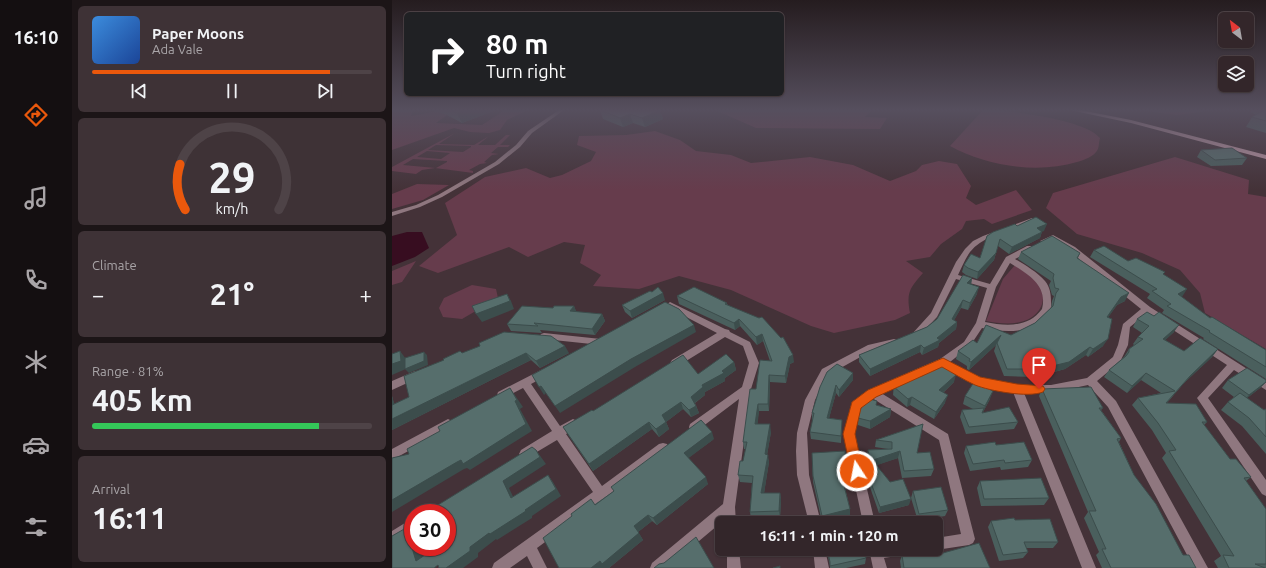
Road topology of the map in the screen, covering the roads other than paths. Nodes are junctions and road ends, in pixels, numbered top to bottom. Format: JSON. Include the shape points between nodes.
{"nodes":[{"id":1,"x":526,"y":137,"type":"edge"},
{"id":2,"x":1186,"y":137,"type":"edge"},
{"id":3,"x":1266,"y":158,"type":"edge"},
{"id":4,"x":392,"y":214,"type":"edge"},
{"id":5,"x":1035,"y":219,"type":"edge"},
{"id":6,"x":1009,"y":259,"type":"junction"},
{"id":7,"x":954,"y":276,"type":"junction"},
{"id":8,"x":992,"y":287,"type":"junction"},
{"id":9,"x":679,"y":297,"type":"edge"},
{"id":10,"x":1147,"y":309,"type":"junction"},
{"id":11,"x":980,"y":324,"type":"junction"},
{"id":12,"x":726,"y":332,"type":"junction"},
{"id":13,"x":535,"y":336,"type":"edge"},
{"id":14,"x":587,"y":350,"type":"edge"},
{"id":15,"x":943,"y":362,"type":"junction"},
{"id":16,"x":1234,"y":365,"type":"junction"},
{"id":17,"x":553,"y":368,"type":"edge"},
{"id":18,"x":665,"y":368,"type":"edge"},
{"id":19,"x":421,"y":373,"type":"edge"},
{"id":20,"x":1090,"y":381,"type":"junction"},
{"id":21,"x":525,"y":383,"type":"junction"},
{"id":22,"x":392,"y":386,"type":"edge"},
{"id":23,"x":1266,"y":386,"type":"edge"},
{"id":24,"x":746,"y":389,"type":"junction"},
{"id":25,"x":1017,"y":389,"type":"junction"},
{"id":26,"x":872,"y":393,"type":"junction"},
{"id":27,"x":491,"y":401,"type":"edge"},
{"id":28,"x":584,"y":417,"type":"edge"},
{"id":29,"x":457,"y":419,"type":"edge"},
{"id":30,"x":559,"y":432,"type":"junction"},
{"id":31,"x":683,"y":434,"type":"edge"},
{"id":32,"x":670,"y":443,"type":"edge"},
{"id":33,"x":392,"y":455,"type":"edge"},
{"id":34,"x":514,"y":461,"type":"edge"},
{"id":35,"x":1266,"y":490,"type":"edge"},
{"id":36,"x":600,"y":493,"type":"junction"},
{"id":37,"x":729,"y":507,"type":"junction"},
{"id":38,"x":730,"y":516,"type":"edge"},
{"id":39,"x":813,"y":516,"type":"edge"},
{"id":40,"x":867,"y":516,"type":"edge"},
{"id":41,"x":404,"y":530,"type":"edge"},
{"id":42,"x":392,"y":538,"type":"edge"},
{"id":43,"x":943,"y":543,"type":"edge"},
{"id":44,"x":528,"y":547,"type":"junction"},
{"id":45,"x":733,"y":556,"type":"edge"},
{"id":46,"x":820,"y":556,"type":"edge"},
{"id":47,"x":877,"y":556,"type":"edge"},
{"id":48,"x":499,"y":568,"type":"edge"},
{"id":49,"x":540,"y":568,"type":"edge"},
{"id":50,"x":657,"y":568,"type":"edge"},
{"id":51,"x":734,"y":568,"type":"edge"},
{"id":52,"x":822,"y":568,"type":"edge"},
{"id":53,"x":880,"y":568,"type":"edge"},
{"id":54,"x":1089,"y":568,"type":"edge"},
{"id":55,"x":1201,"y":568,"type":"edge"}],
"edges":[{"from":1,"to":4,"type":"street","via":[[497,163],[440,196]]},
{"from":2,"to":3,"type":"street"},
{"from":5,"to":7,"type":"street","via":[[999,230],[977,241],[958,266]]},
{"from":6,"to":8,"type":"street"},
{"from":6,"to":10,"type":"street","via":[[1053,237],[1072,248]]},
{"from":6,"to":11,"type":"street","via":[[1043,284],[1048,308],[1039,319],[1024,327],[1000,328]]},
{"from":7,"to":8,"type":"street"},
{"from":7,"to":39,"type":"street","via":[[934,315],[917,334],[893,343],[871,347],[825,372],[810,400],[802,433],[803,475]]},
{"from":8,"to":11,"type":"street"},
{"from":9,"to":12,"type":"street","via":[[664,305]]},
{"from":10,"to":16,"type":"street"},
{"from":10,"to":20,"type":"street","via":[[1126,326],[1123,345],[1117,359]]},
{"from":11,"to":15,"type":"street","via":[[967,344]]},
{"from":12,"to":18,"type":"street"},
{"from":12,"to":24,"type":"street","via":[[747,344],[751,352],[754,362]]},
{"from":13,"to":14,"type":"street","via":[[604,340]]},
{"from":15,"to":25,"type":"street","via":[[978,381]]},
{"from":15,"to":26,"type":"street"},
{"from":16,"to":23,"type":"street"},
{"from":16,"to":35,"type":"street","via":[[1202,398]]},
{"from":17,"to":21,"type":"street"},
{"from":19,"to":22,"type":"street"},
{"from":20,"to":25,"type":"street","via":[[1050,389]]},
{"from":20,"to":55,"type":"street","via":[[1112,404]]},
{"from":21,"to":27,"type":"street"},
{"from":21,"to":30,"type":"street"},
{"from":24,"to":31,"type":"street"},
{"from":24,"to":37,"type":"street"},
{"from":25,"to":54,"type":"street"},
{"from":26,"to":40,"type":"street","via":[[856,406],[849,434]]},
{"from":26,"to":43,"type":"street","via":[[944,438],[969,539]]},
{"from":28,"to":30,"type":"street"},
{"from":29,"to":33,"type":"street"},
{"from":30,"to":34,"type":"street"},
{"from":30,"to":36,"type":"street"},
{"from":32,"to":36,"type":"street"},
{"from":36,"to":44,"type":"street"},
{"from":37,"to":38,"type":"street"},
{"from":37,"to":50,"type":"street"},
{"from":41,"to":42,"type":"street"},
{"from":44,"to":48,"type":"street"},
{"from":44,"to":49,"type":"street"},
{"from":45,"to":51,"type":"street"},
{"from":46,"to":52,"type":"street"},
{"from":47,"to":53,"type":"street"}]}
